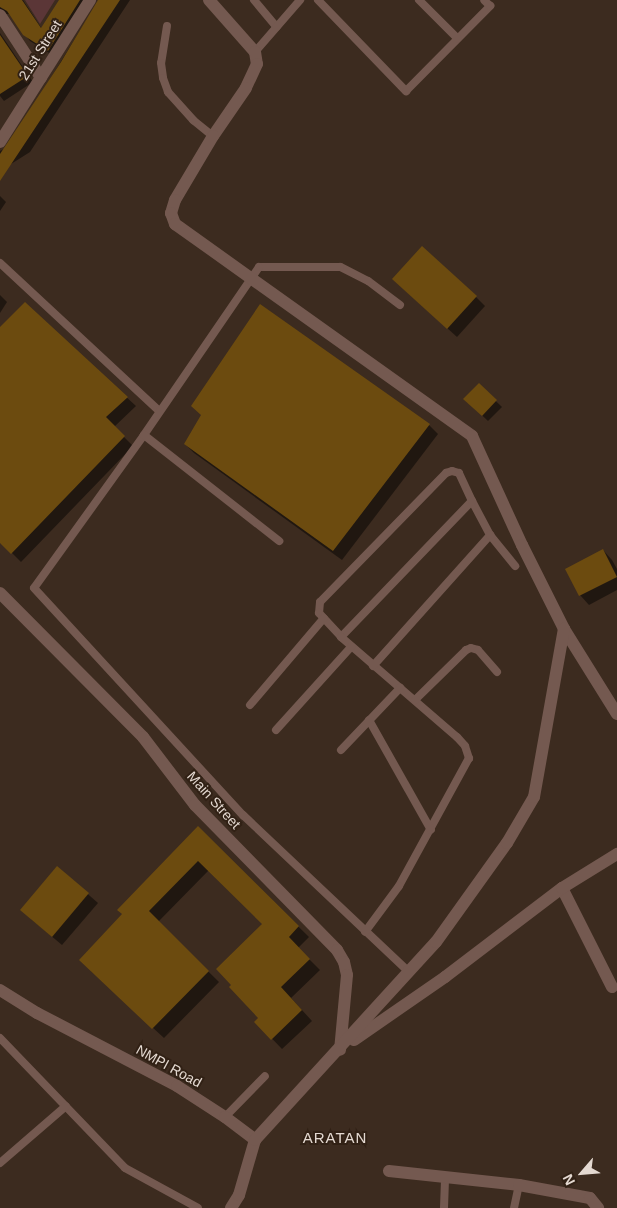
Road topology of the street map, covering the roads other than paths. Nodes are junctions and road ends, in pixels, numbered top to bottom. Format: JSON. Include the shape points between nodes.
{"nodes":[{"id":1,"x":90,"y":0,"type":"edge"},
{"id":2,"x":209,"y":0,"type":"edge"},
{"id":3,"x":254,"y":0,"type":"edge"},
{"id":4,"x":300,"y":0,"type":"edge"},
{"id":5,"x":318,"y":0,"type":"edge"},
{"id":6,"x":419,"y":0,"type":"edge"},
{"id":7,"x":484,"y":0,"type":"edge"},
{"id":8,"x":0,"y":15,"type":"edge"},
{"id":9,"x":167,"y":26,"type":"dead end"},
{"id":10,"x":277,"y":28,"type":"junction"},
{"id":11,"x":457,"y":38,"type":"junction"},
{"id":12,"x":255,"y":52,"type":"junction"},
{"id":13,"x":41,"y":78,"type":"junction"},
{"id":14,"x":2,"y":132,"type":"edge"},
{"id":15,"x":213,"y":136,"type":"junction"},
{"id":16,"x":0,"y":263,"type":"edge"},
{"id":17,"x":252,"y":279,"type":"junction"},
{"id":18,"x":400,"y":305,"type":"dead end"},
{"id":19,"x":159,"y":411,"type":"junction"},
{"id":20,"x":144,"y":435,"type":"junction"},
{"id":21,"x":472,"y":501,"type":"junction"},
{"id":22,"x":490,"y":535,"type":"junction"},
{"id":23,"x":279,"y":541,"type":"dead end"},
{"id":24,"x":515,"y":566,"type":"dead end"},
{"id":25,"x":0,"y":593,"type":"edge"},
{"id":26,"x":324,"y":618,"type":"junction"},
{"id":27,"x":564,"y":629,"type":"junction"},
{"id":28,"x":341,"y":637,"type":"junction"},
{"id":29,"x":351,"y":647,"type":"junction"},
{"id":30,"x":373,"y":666,"type":"junction"},
{"id":31,"x":497,"y":672,"type":"dead end"},
{"id":32,"x":400,"y":688,"type":"junction"},
{"id":33,"x":415,"y":700,"type":"junction"},
{"id":34,"x":250,"y":704,"type":"dead end"},
{"id":35,"x":617,"y":714,"type":"edge"},
{"id":36,"x":369,"y":720,"type":"junction"},
{"id":37,"x":276,"y":730,"type":"dead end"},
{"id":38,"x":341,"y":750,"type":"dead end"},
{"id":39,"x":431,"y":830,"type":"junction"},
{"id":40,"x":617,"y":854,"type":"edge"},
{"id":41,"x":562,"y":888,"type":"junction"},
{"id":42,"x":365,"y":932,"type":"junction"},
{"id":43,"x":408,"y":971,"type":"junction"},
{"id":44,"x":612,"y":987,"type":"dead end"},
{"id":45,"x":0,"y":990,"type":"edge"},
{"id":46,"x":0,"y":1038,"type":"edge"},
{"id":47,"x":340,"y":1050,"type":"junction"},
{"id":48,"x":265,"y":1076,"type":"dead end"},
{"id":49,"x":66,"y":1106,"type":"junction"},
{"id":50,"x":225,"y":1117,"type":"junction"},
{"id":51,"x":255,"y":1140,"type":"junction"},
{"id":52,"x":0,"y":1163,"type":"edge"},
{"id":53,"x":389,"y":1171,"type":"dead end"},
{"id":54,"x":445,"y":1177,"type":"junction"},
{"id":55,"x":519,"y":1185,"type":"junction"},
{"id":56,"x":198,"y":1208,"type":"edge"},
{"id":57,"x":231,"y":1208,"type":"edge"},
{"id":58,"x":444,"y":1208,"type":"edge"},
{"id":59,"x":514,"y":1208,"type":"edge"},
{"id":60,"x":598,"y":1208,"type":"edge"}],
"edges":[{"from":1,"to":13,"type":"street","name":"21st Street"},
{"from":2,"to":12,"type":"street"},
{"from":3,"to":10,"type":"lane"},
{"from":4,"to":10,"type":"lane"},
{"from":5,"to":11,"type":"lane","via":[[406,91]]},
{"from":6,"to":11,"type":"lane"},
{"from":7,"to":11,"type":"lane","via":[[490,6]]},
{"from":8,"to":13,"type":"street"},
{"from":9,"to":15,"type":"lane","via":[[161,62],[168,92]]},
{"from":10,"to":12,"type":"lane"},
{"from":12,"to":15,"type":"street","via":[[257,64],[246,88]]},
{"from":13,"to":14,"type":"street","name":"21st Street"},
{"from":15,"to":17,"type":"street","via":[[175,200],[171,213],[174,224]]},
{"from":16,"to":19,"type":"lane"},
{"from":17,"to":18,"type":"lane","via":[[259,267],[340,267]]},
{"from":17,"to":19,"type":"lane"},
{"from":17,"to":27,"type":"street","via":[[472,436]]},
{"from":19,"to":20,"type":"lane"},
{"from":20,"to":23,"type":"lane"},
{"from":20,"to":42,"type":"lane","via":[[34,588],[243,815]]},
{"from":21,"to":22,"type":"lane"},
{"from":21,"to":26,"type":"lane","via":[[458,473],[446,473],[320,602],[319,613]]},
{"from":21,"to":28,"type":"lane"},
{"from":22,"to":24,"type":"lane"},
{"from":22,"to":30,"type":"lane"},
{"from":25,"to":47,"type":"street","name":"Main Street","via":[[142,737],[195,805],[338,950],[347,975]]},
{"from":26,"to":28,"type":"lane"},
{"from":26,"to":34,"type":"lane"},
{"from":27,"to":35,"type":"street"},
{"from":27,"to":43,"type":"street","via":[[534,797],[507,843],[436,942]]},
{"from":28,"to":29,"type":"lane"},
{"from":29,"to":30,"type":"lane"},
{"from":29,"to":37,"type":"lane"},
{"from":30,"to":32,"type":"lane"},
{"from":31,"to":33,"type":"lane","via":[[478,650],[471,648]]},
{"from":32,"to":33,"type":"lane"},
{"from":32,"to":36,"type":"lane"},
{"from":33,"to":39,"type":"lane","via":[[457,737],[469,758]]},
{"from":36,"to":38,"type":"lane"},
{"from":36,"to":39,"type":"lane"},
{"from":39,"to":42,"type":"lane","via":[[399,886]]},
{"from":40,"to":41,"type":"street"},
{"from":41,"to":44,"type":"street"},
{"from":41,"to":47,"type":"street"},
{"from":42,"to":43,"type":"lane"},
{"from":43,"to":47,"type":"street"},
{"from":45,"to":50,"type":"street","name":"NMPI Road","via":[[37,1013],[177,1086]]},
{"from":46,"to":49,"type":"lane"},
{"from":47,"to":51,"type":"street"},
{"from":48,"to":50,"type":"lane"},
{"from":49,"to":52,"type":"lane"},
{"from":49,"to":56,"type":"lane","via":[[125,1168]]},
{"from":50,"to":51,"type":"street","name":"NMPI Road"},
{"from":51,"to":57,"type":"street","via":[[239,1195]]},
{"from":53,"to":54,"type":"street"},
{"from":54,"to":55,"type":"street"},
{"from":54,"to":58,"type":"lane"},
{"from":55,"to":59,"type":"lane"},
{"from":55,"to":60,"type":"street","via":[[590,1198]]}]}
